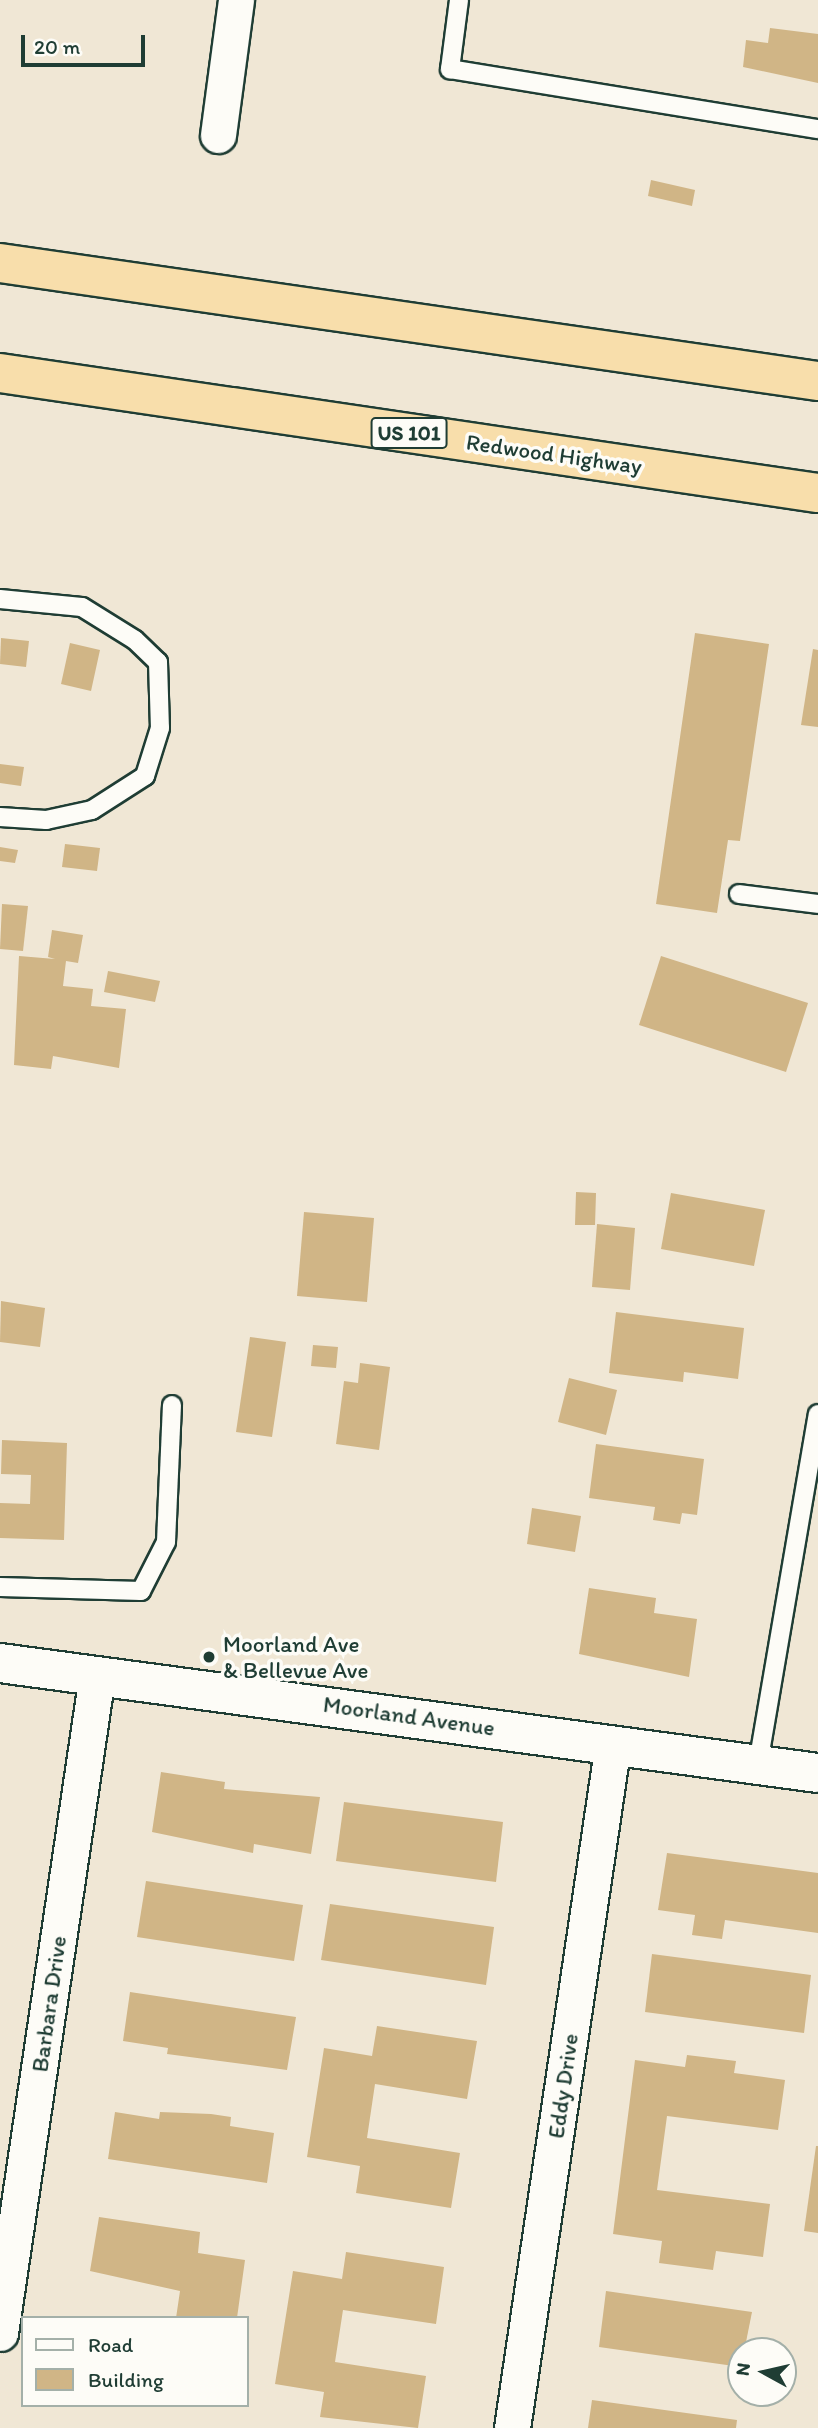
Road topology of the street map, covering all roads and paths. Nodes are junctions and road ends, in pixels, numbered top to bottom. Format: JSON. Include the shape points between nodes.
{"nodes":[{"id":1,"x":236,"y":0,"type":"edge"},
{"id":2,"x":459,"y":0,"type":"edge"},
{"id":3,"x":818,"y":129,"type":"edge"},
{"id":4,"x":218,"y":135,"type":"dead end"},
{"id":5,"x":0,"y":263,"type":"edge"},
{"id":6,"x":0,"y":373,"type":"edge"},
{"id":7,"x":818,"y":380,"type":"edge"},
{"id":8,"x":818,"y":493,"type":"edge"},
{"id":9,"x":0,"y":599,"type":"edge"},
{"id":10,"x":0,"y":817,"type":"edge"},
{"id":11,"x":738,"y":894,"type":"dead end"},
{"id":12,"x":818,"y":904,"type":"edge"},
{"id":13,"x":172,"y":1405,"type":"dead end"},
{"id":14,"x":818,"y":1414,"type":"edge"},
{"id":15,"x":0,"y":1587,"type":"edge"},
{"id":16,"x":0,"y":1663,"type":"edge"},
{"id":17,"x":97,"y":1675,"type":"junction"},
{"id":18,"x":613,"y":1744,"type":"junction"},
{"id":19,"x":758,"y":1765,"type":"junction"},
{"id":20,"x":818,"y":1773,"type":"edge"},
{"id":21,"x":0,"y":2333,"type":"edge"},
{"id":22,"x":512,"y":2428,"type":"edge"}],
"edges":[{"from":1,"to":4,"type":"street"},
{"from":2,"to":3,"type":"lane","via":[[450,69]]},
{"from":5,"to":7,"type":"highway"},
{"from":6,"to":8,"type":"highway","name":"Redwood Highway","number":"US 101"},
{"from":9,"to":10,"type":"lane","via":[[82,607],[135,640],[158,662],[160,728],[145,776],[92,810],[46,820]]},
{"from":11,"to":12,"type":"lane"},
{"from":13,"to":15,"type":"lane","via":[[166,1542],[141,1591]]},
{"from":14,"to":19,"type":"lane"},
{"from":16,"to":17,"type":"street","name":"Moorland Avenue"},
{"from":17,"to":18,"type":"street","name":"Moorland Avenue"},
{"from":17,"to":21,"type":"street","name":"Barbara Drive"},
{"from":18,"to":19,"type":"street","name":"Moorland Avenue"},
{"from":18,"to":22,"type":"street","name":"Eddy Drive"},
{"from":19,"to":20,"type":"street","name":"Moorland Avenue"}]}
